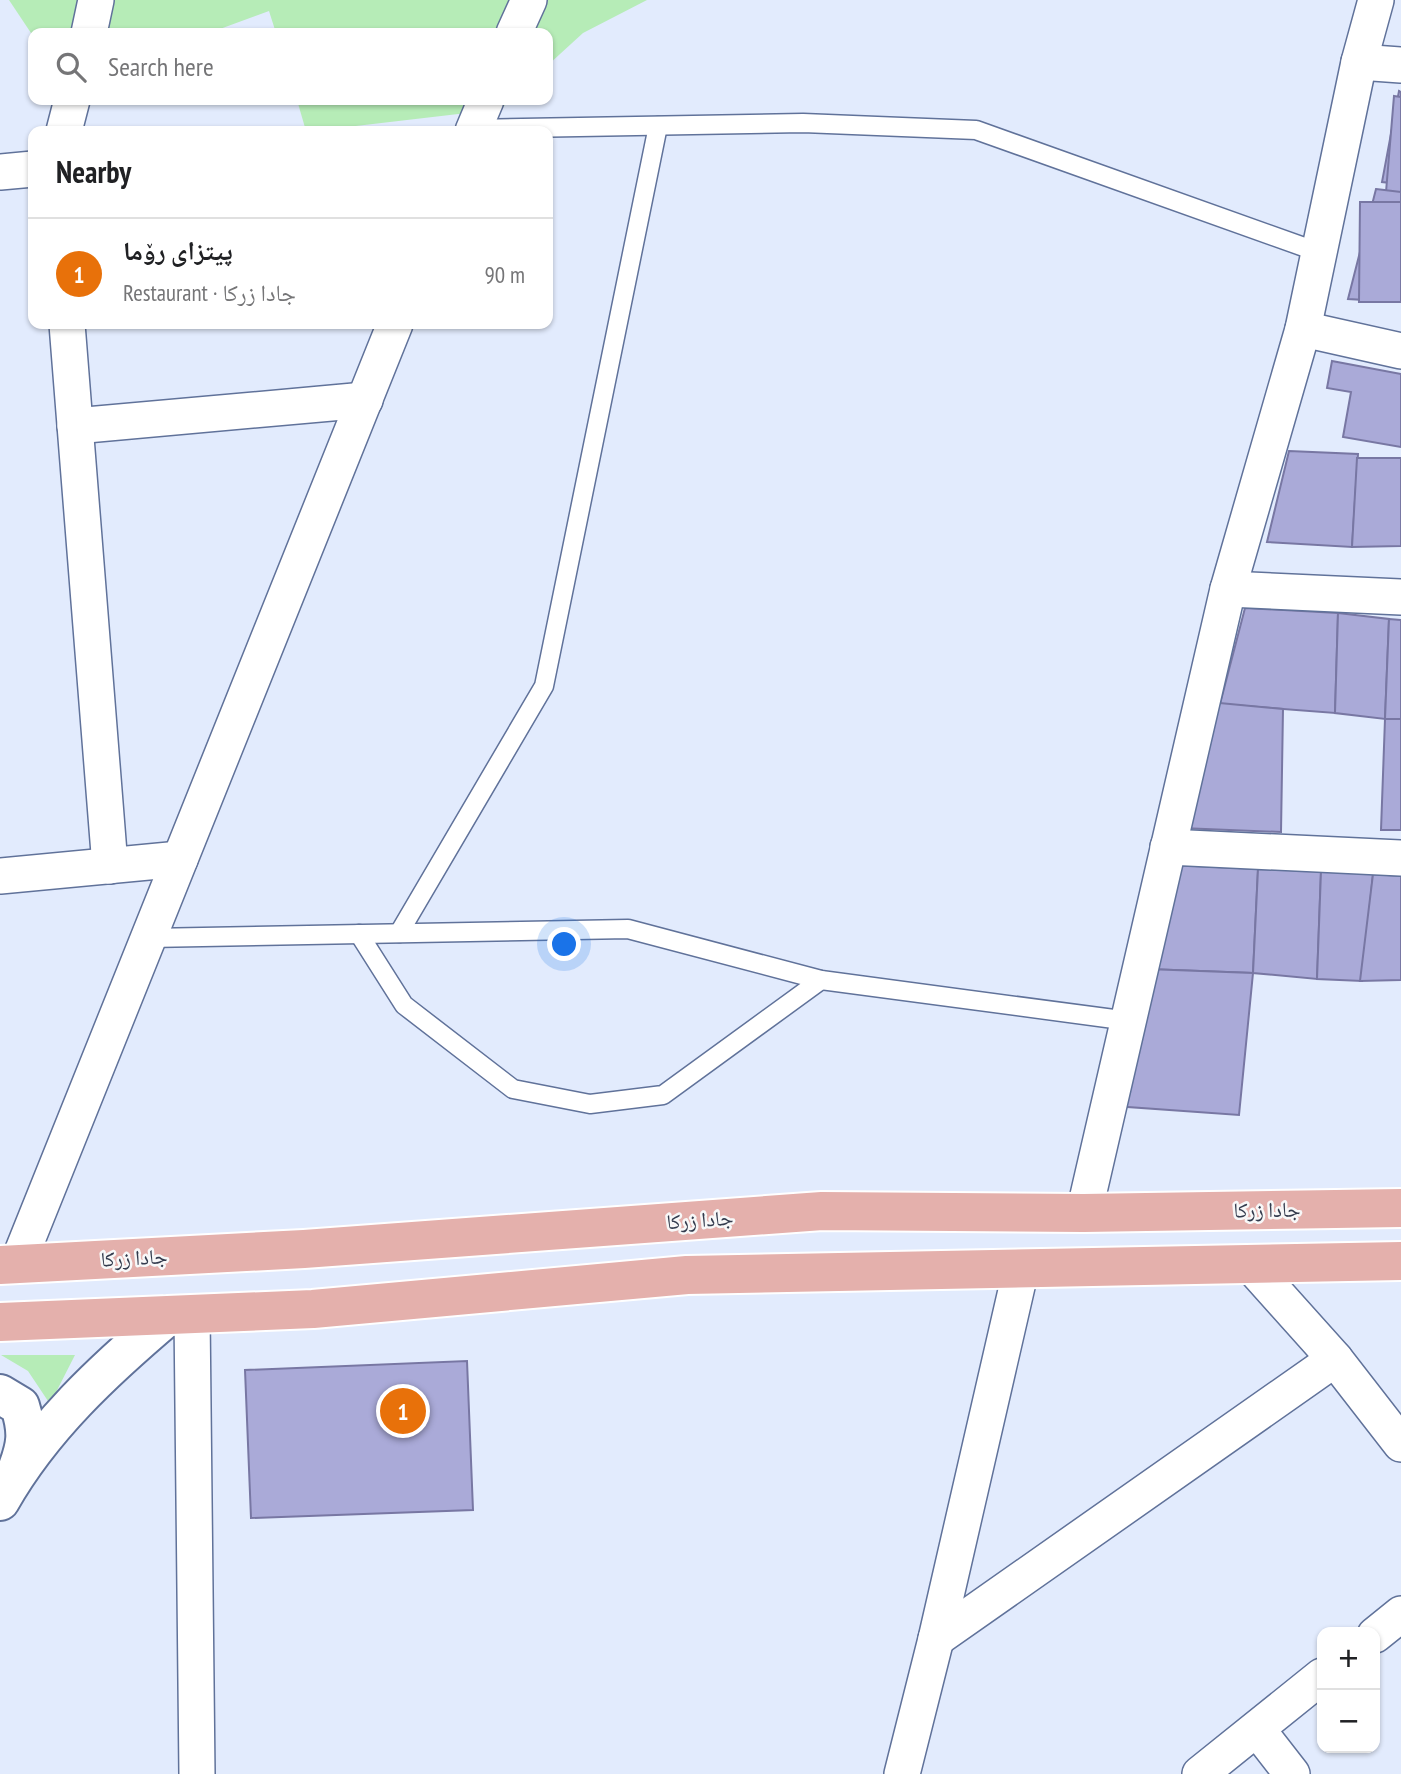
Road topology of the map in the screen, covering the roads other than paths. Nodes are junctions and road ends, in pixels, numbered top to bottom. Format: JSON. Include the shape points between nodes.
{"nodes":[{"id":1,"x":96,"y":0,"type":"edge"},
{"id":2,"x":529,"y":0,"type":"edge"},
{"id":3,"x":1376,"y":0,"type":"edge"},
{"id":4,"x":90,"y":28,"type":"edge"},
{"id":5,"x":516,"y":28,"type":"edge"},
{"id":6,"x":1359,"y":62,"type":"junction"},
{"id":7,"x":1401,"y":65,"type":"edge"},
{"id":8,"x":71,"y":105,"type":"edge"},
{"id":9,"x":471,"y":123,"type":"edge"},
{"id":10,"x":65,"y":126,"type":"edge"},
{"id":11,"x":658,"y":126,"type":"junction"},
{"id":12,"x":28,"y":170,"type":"edge"},
{"id":13,"x":0,"y":173,"type":"edge"},
{"id":14,"x":1318,"y":252,"type":"junction"},
{"id":15,"x":67,"y":329,"type":"edge"},
{"id":16,"x":393,"y":329,"type":"edge"},
{"id":17,"x":1303,"y":329,"type":"junction"},
{"id":18,"x":1401,"y":351,"type":"edge"},
{"id":19,"x":365,"y":400,"type":"junction"},
{"id":20,"x":75,"y":426,"type":"junction"},
{"id":21,"x":1228,"y":589,"type":"junction"},
{"id":22,"x":1401,"y":597,"type":"edge"},
{"id":23,"x":1168,"y":847,"type":"junction"},
{"id":24,"x":1401,"y":858,"type":"edge"},
{"id":25,"x":180,"y":859,"type":"junction"},
{"id":26,"x":110,"y":866,"type":"junction"},
{"id":27,"x":0,"y":876,"type":"edge"},
{"id":28,"x":399,"y":933,"type":"junction"},
{"id":29,"x":359,"y":934,"type":"junction"},
{"id":30,"x":149,"y":938,"type":"junction"},
{"id":31,"x":821,"y":981,"type":"junction"},
{"id":32,"x":1129,"y":1021,"type":"junction"},
{"id":33,"x":1401,"y":1208,"type":"edge"},
{"id":34,"x":1084,"y":1213,"type":"junction"},
{"id":35,"x":1401,"y":1261,"type":"edge"},
{"id":36,"x":1249,"y":1263,"type":"junction"},
{"id":37,"x":8,"y":1265,"type":"edge"},
{"id":38,"x":1021,"y":1269,"type":"junction"},
{"id":39,"x":180,"y":1314,"type":"junction"},
{"id":40,"x":0,"y":1322,"type":"edge"},
{"id":41,"x":1335,"y":1359,"type":"junction"},
{"id":42,"x":0,"y":1394,"type":"edge"},
{"id":43,"x":1401,"y":1444,"type":"edge"},
{"id":44,"x":8,"y":1486,"type":"edge"},
{"id":45,"x":1401,"y":1614,"type":"edge"},
{"id":46,"x":1380,"y":1631,"type":"edge"},
{"id":47,"x":936,"y":1639,"type":"junction"},
{"id":48,"x":1317,"y":1680,"type":"edge"},
{"id":49,"x":1257,"y":1728,"type":"junction"},
{"id":50,"x":197,"y":1774,"type":"edge"},
{"id":51,"x":902,"y":1774,"type":"edge"},
{"id":52,"x":1200,"y":1774,"type":"edge"},
{"id":53,"x":1292,"y":1774,"type":"edge"}],
"edges":[{"from":1,"to":4,"type":"street"},
{"from":2,"to":5,"type":"street"},
{"from":3,"to":6,"type":"street"},
{"from":6,"to":7,"type":"street"},
{"from":6,"to":14,"type":"street"},
{"from":8,"to":10,"type":"street"},
{"from":9,"to":11,"type":"lane"},
{"from":11,"to":14,"type":"lane","via":[[803,123],[976,130]]},
{"from":11,"to":28,"type":"lane","via":[[544,686]]},
{"from":12,"to":13,"type":"street"},
{"from":14,"to":17,"type":"street"},
{"from":15,"to":20,"type":"street"},
{"from":16,"to":19,"type":"street"},
{"from":17,"to":18,"type":"street"},
{"from":17,"to":21,"type":"street"},
{"from":19,"to":20,"type":"street"},
{"from":19,"to":25,"type":"street"},
{"from":20,"to":26,"type":"street"},
{"from":21,"to":22,"type":"street"},
{"from":21,"to":23,"type":"street"},
{"from":23,"to":24,"type":"street"},
{"from":23,"to":32,"type":"street"},
{"from":25,"to":26,"type":"street"},
{"from":25,"to":30,"type":"street"},
{"from":26,"to":27,"type":"street"},
{"from":28,"to":29,"type":"lane"},
{"from":28,"to":31,"type":"lane","via":[[628,929]]},
{"from":29,"to":30,"type":"lane"},
{"from":29,"to":31,"type":"lane","via":[[404,1005],[513,1089],[590,1104],[663,1095]]},
{"from":30,"to":37,"type":"street"},
{"from":31,"to":32,"type":"lane"},
{"from":32,"to":34,"type":"street"},
{"from":33,"to":34,"type":"main road","name":"جادا زرکا"},
{"from":34,"to":37,"type":"main road","name":"جادا زرکا","via":[[822,1211]]},
{"from":35,"to":36,"type":"main road"},
{"from":36,"to":38,"type":"main road"},
{"from":36,"to":41,"type":"street"},
{"from":38,"to":39,"type":"main road","via":[[687,1275],[313,1308]]},
{"from":38,"to":47,"type":"street"},
{"from":39,"to":40,"type":"main road"},
{"from":39,"to":44,"type":"main road","via":[[87,1389],[43,1437]]},
{"from":39,"to":50,"type":"street"},
{"from":41,"to":43,"type":"street"},
{"from":41,"to":47,"type":"street"},
{"from":42,"to":44,"type":"main road","via":[[20,1406],[27,1427],[25,1449]]},
{"from":45,"to":46,"type":"street"},
{"from":47,"to":51,"type":"street"},
{"from":48,"to":49,"type":"street"},
{"from":49,"to":52,"type":"street"},
{"from":49,"to":53,"type":"street"}]}
